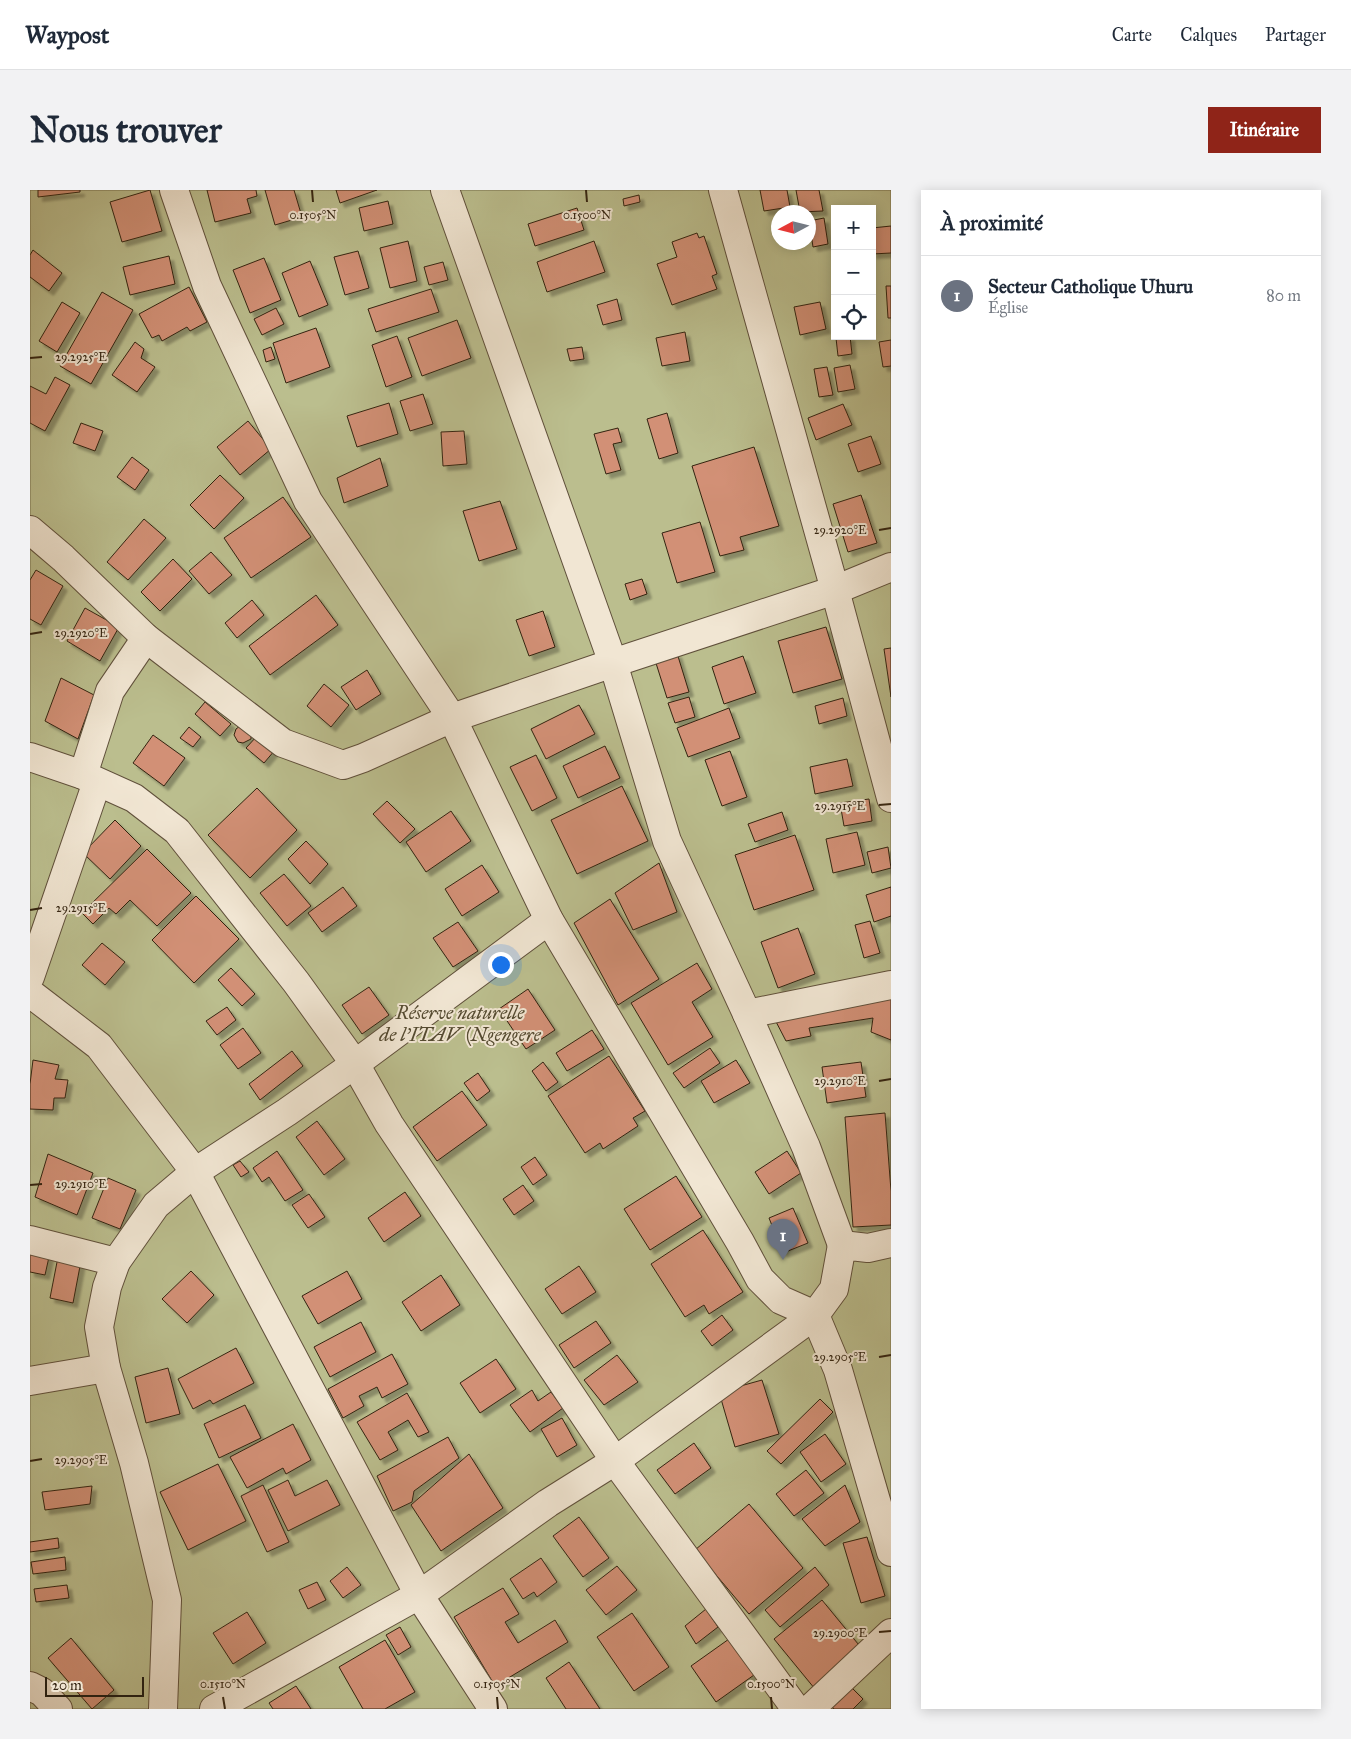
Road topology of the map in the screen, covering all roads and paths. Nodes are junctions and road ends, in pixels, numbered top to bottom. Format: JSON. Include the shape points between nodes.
{"nodes":[{"id":1,"x":174,"y":190,"type":"edge"},
{"id":2,"x":445,"y":190,"type":"edge"},
{"id":3,"x":723,"y":190,"type":"edge"},
{"id":4,"x":30,"y":530,"type":"edge"},
{"id":5,"x":891,"y":568,"type":"edge"},
{"id":6,"x":835,"y":590,"type":"junction"},
{"id":7,"x":146,"y":638,"type":"junction"},
{"id":8,"x":613,"y":663,"type":"junction"},
{"id":9,"x":452,"y":718,"type":"junction"},
{"id":10,"x":30,"y":757,"type":"edge"},
{"id":11,"x":90,"y":778,"type":"junction"},
{"id":12,"x":891,"y":798,"type":"edge"},
{"id":13,"x":550,"y":920,"type":"junction"},
{"id":14,"x":30,"y":977,"type":"edge"},
{"id":15,"x":891,"y":985,"type":"edge"},
{"id":16,"x":30,"y":993,"type":"edge"},
{"id":17,"x":747,"y":1014,"type":"junction"},
{"id":18,"x":355,"y":1064,"type":"junction"},
{"id":19,"x":195,"y":1172,"type":"junction"},
{"id":20,"x":30,"y":1240,"type":"edge"},
{"id":21,"x":891,"y":1243,"type":"edge"},
{"id":22,"x":842,"y":1245,"type":"junction"},
{"id":23,"x":116,"y":1262,"type":"junction"},
{"id":24,"x":815,"y":1315,"type":"junction"},
{"id":25,"x":106,"y":1368,"type":"junction"},
{"id":26,"x":30,"y":1381,"type":"edge"},
{"id":27,"x":615,"y":1461,"type":"junction"},
{"id":28,"x":891,"y":1552,"type":"edge"},
{"id":29,"x":419,"y":1595,"type":"junction"},
{"id":30,"x":891,"y":1634,"type":"edge"},
{"id":31,"x":30,"y":1686,"type":"edge"},
{"id":32,"x":58,"y":1709,"type":"edge"},
{"id":33,"x":163,"y":1709,"type":"edge"},
{"id":34,"x":214,"y":1709,"type":"edge"},
{"id":35,"x":493,"y":1709,"type":"edge"},
{"id":36,"x":796,"y":1709,"type":"edge"},
{"id":37,"x":810,"y":1709,"type":"edge"}],
"edges":[{"from":1,"to":9,"type":"street","via":[[207,286],[308,500]]},
{"from":2,"to":8,"type":"street"},
{"from":3,"to":6,"type":"street"},
{"from":4,"to":7,"type":"street"},
{"from":5,"to":6,"type":"street"},
{"from":6,"to":8,"type":"street"},
{"from":6,"to":12,"type":"street"},
{"from":7,"to":9,"type":"street","via":[[284,743],[342,765]]},
{"from":7,"to":11,"type":"street","via":[[110,691]]},
{"from":8,"to":9,"type":"street"},
{"from":8,"to":17,"type":"street","via":[[667,841]]},
{"from":9,"to":13,"type":"street"},
{"from":10,"to":11,"type":"street"},
{"from":11,"to":14,"type":"street"},
{"from":11,"to":18,"type":"street","via":[[134,798],[177,831],[296,982]]},
{"from":13,"to":18,"type":"street"},
{"from":13,"to":24,"type":"street","via":[[760,1279],[781,1300]]},
{"from":15,"to":17,"type":"street"},
{"from":16,"to":19,"type":"street","via":[[99,1046]]},
{"from":17,"to":22,"type":"street","via":[[806,1147]]},
{"from":18,"to":19,"type":"street"},
{"from":18,"to":27,"type":"street","via":[[389,1124]]},
{"from":19,"to":23,"type":"street","via":[[156,1205]]},
{"from":19,"to":29,"type":"street"},
{"from":20,"to":23,"type":"street"},
{"from":21,"to":22,"type":"street","via":[[868,1248]]},
{"from":22,"to":24,"type":"street","via":[[834,1289]]},
{"from":23,"to":25,"type":"street","via":[[106,1287],[99,1327]]},
{"from":24,"to":27,"type":"street"},
{"from":24,"to":28,"type":"street","via":[[838,1370]]},
{"from":25,"to":26,"type":"street"},
{"from":25,"to":33,"type":"street","via":[[134,1463],[167,1600]]},
{"from":27,"to":29,"type":"street","via":[[548,1503]]},
{"from":27,"to":36,"type":"street"},
{"from":29,"to":34,"type":"street"},
{"from":29,"to":35,"type":"street"},
{"from":30,"to":37,"type":"street"},
{"from":31,"to":32,"type":"street","via":[[42,1692]]}]}
